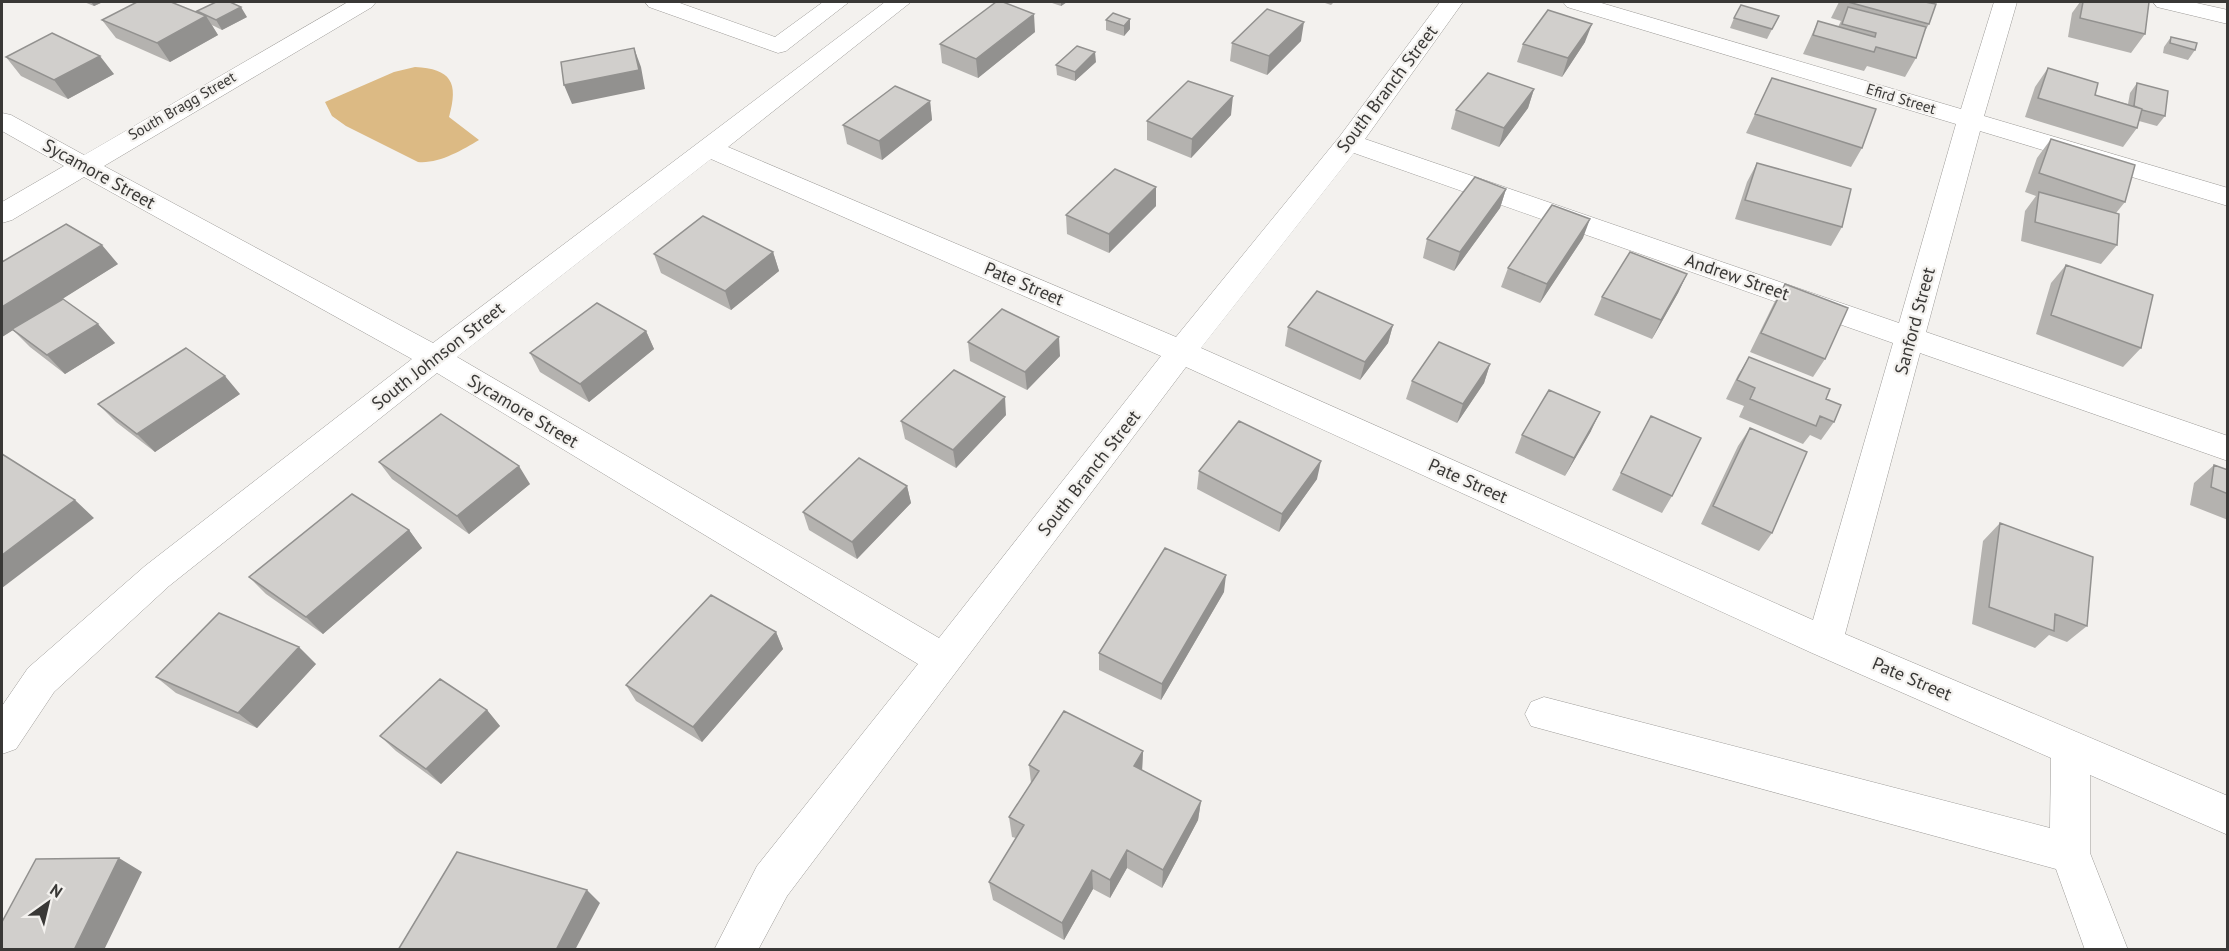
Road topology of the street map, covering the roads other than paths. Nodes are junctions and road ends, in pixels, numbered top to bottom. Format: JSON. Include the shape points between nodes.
{"nodes":[{"id":1,"x":364,"y":2,"type":"edge"},
{"id":2,"x":657,"y":2,"type":"edge"},
{"id":3,"x":837,"y":2,"type":"edge"},
{"id":4,"x":899,"y":2,"type":"edge"},
{"id":5,"x":1451,"y":2,"type":"edge"},
{"id":6,"x":1575,"y":2,"type":"edge"},
{"id":7,"x":2006,"y":2,"type":"edge"},
{"id":8,"x":2165,"y":2,"type":"edge"},
{"id":9,"x":2228,"y":17,"type":"edge"},
{"id":10,"x":1970,"y":120,"type":"junction"},
{"id":11,"x":2,"y":121,"type":"edge"},
{"id":12,"x":1349,"y":142,"type":"junction"},
{"id":13,"x":708,"y":148,"type":"junction"},
{"id":14,"x":83,"y":164,"type":"junction"},
{"id":15,"x":2228,"y":196,"type":"edge"},
{"id":16,"x":2,"y":214,"type":"edge"},
{"id":17,"x":1911,"y":338,"type":"junction"},
{"id":18,"x":1181,"y":352,"type":"junction"},
{"id":19,"x":435,"y":358,"type":"junction"},
{"id":20,"x":2228,"y":449,"type":"edge"},
{"id":21,"x":1825,"y":642,"type":"junction"},
{"id":22,"x":944,"y":660,"type":"junction"},
{"id":23,"x":1544,"y":714,"type":"dead end"},
{"id":24,"x":2,"y":737,"type":"edge"},
{"id":25,"x":2070,"y":747,"type":"junction"},
{"id":26,"x":2228,"y":816,"type":"edge"},
{"id":27,"x":2070,"y":853,"type":"junction"},
{"id":28,"x":735,"y":950,"type":"edge"},
{"id":29,"x":2107,"y":950,"type":"edge"}],
"edges":[{"from":1,"to":14,"type":"street","name":"South Bragg Street"},
{"from":2,"to":3,"type":"street","via":[[778,46]]},
{"from":4,"to":13,"type":"street","name":"South Johnson Street"},
{"from":5,"to":12,"type":"street","name":"South Branch Street"},
{"from":6,"to":10,"type":"street","name":"Efird Street"},
{"from":7,"to":10,"type":"street","name":"Sanford Street"},
{"from":8,"to":9,"type":"street"},
{"from":10,"to":15,"type":"street","name":"Efird Street"},
{"from":10,"to":17,"type":"street","name":"Sanford Street"},
{"from":11,"to":14,"type":"street","name":"Sycamore Street"},
{"from":12,"to":17,"type":"street","name":"Andrew Street"},
{"from":12,"to":18,"type":"street","name":"South Branch Street"},
{"from":13,"to":18,"type":"street","name":"Pate Street"},
{"from":13,"to":19,"type":"street","name":"South Johnson Street"},
{"from":14,"to":16,"type":"street","name":"South Bragg Street"},
{"from":14,"to":19,"type":"street","name":"Sycamore Street"},
{"from":17,"to":20,"type":"street","name":"Andrew Street"},
{"from":17,"to":21,"type":"street","name":"Sanford Street"},
{"from":18,"to":21,"type":"street","name":"Pate Street"},
{"from":18,"to":22,"type":"street","name":"South Branch Street"},
{"from":19,"to":22,"type":"street","name":"Sycamore Street"},
{"from":19,"to":24,"type":"street","name":"South Johnson Street","via":[[157,576],[41,680]]},
{"from":21,"to":25,"type":"street","name":"Pate Street"},
{"from":22,"to":28,"type":"street","name":"South Branch Street","via":[[772,881]]},
{"from":23,"to":27,"type":"street"},
{"from":25,"to":26,"type":"street","name":"Pate Street"},
{"from":25,"to":27,"type":"street"},
{"from":27,"to":29,"type":"street"}]}
